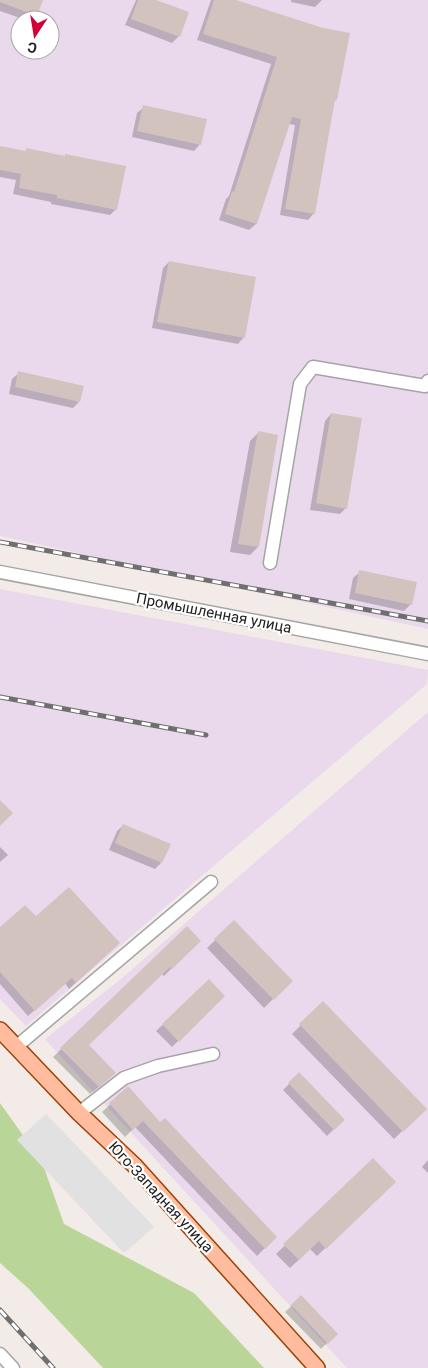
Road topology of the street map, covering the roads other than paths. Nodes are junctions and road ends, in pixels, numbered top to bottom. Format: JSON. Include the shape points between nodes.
{"nodes":[{"id":1,"x":428,"y":381,"type":"edge"},
{"id":2,"x":270,"y":563,"type":"dead end"},
{"id":3,"x":0,"y":572,"type":"edge"},
{"id":4,"x":428,"y":654,"type":"edge"},
{"id":5,"x":211,"y":882,"type":"dead end"},
{"id":6,"x":0,"y":1030,"type":"edge"},
{"id":7,"x":16,"y":1047,"type":"junction"},
{"id":8,"x":213,"y":1054,"type":"dead end"},
{"id":9,"x":79,"y":1113,"type":"junction"},
{"id":10,"x":0,"y":1354,"type":"edge"},
{"id":11,"x":13,"y":1368,"type":"edge"},
{"id":12,"x":317,"y":1368,"type":"edge"}],
"edges":[{"from":1,"to":2,"type":"street","via":[[425,386],[314,367],[300,384]]},
{"from":3,"to":4,"type":"street","name":"Промышленная улица"},
{"from":5,"to":7,"type":"street"},
{"from":6,"to":7,"type":"main road","name":"Юго-Западная улица"},
{"from":7,"to":9,"type":"main road","name":"Юго-Западная улица"},
{"from":8,"to":9,"type":"street","via":[[158,1066],[124,1078]]},
{"from":9,"to":12,"type":"main road","name":"Юго-Западная улица","via":[[135,1166]]},
{"from":10,"to":11,"type":"street"}]}
